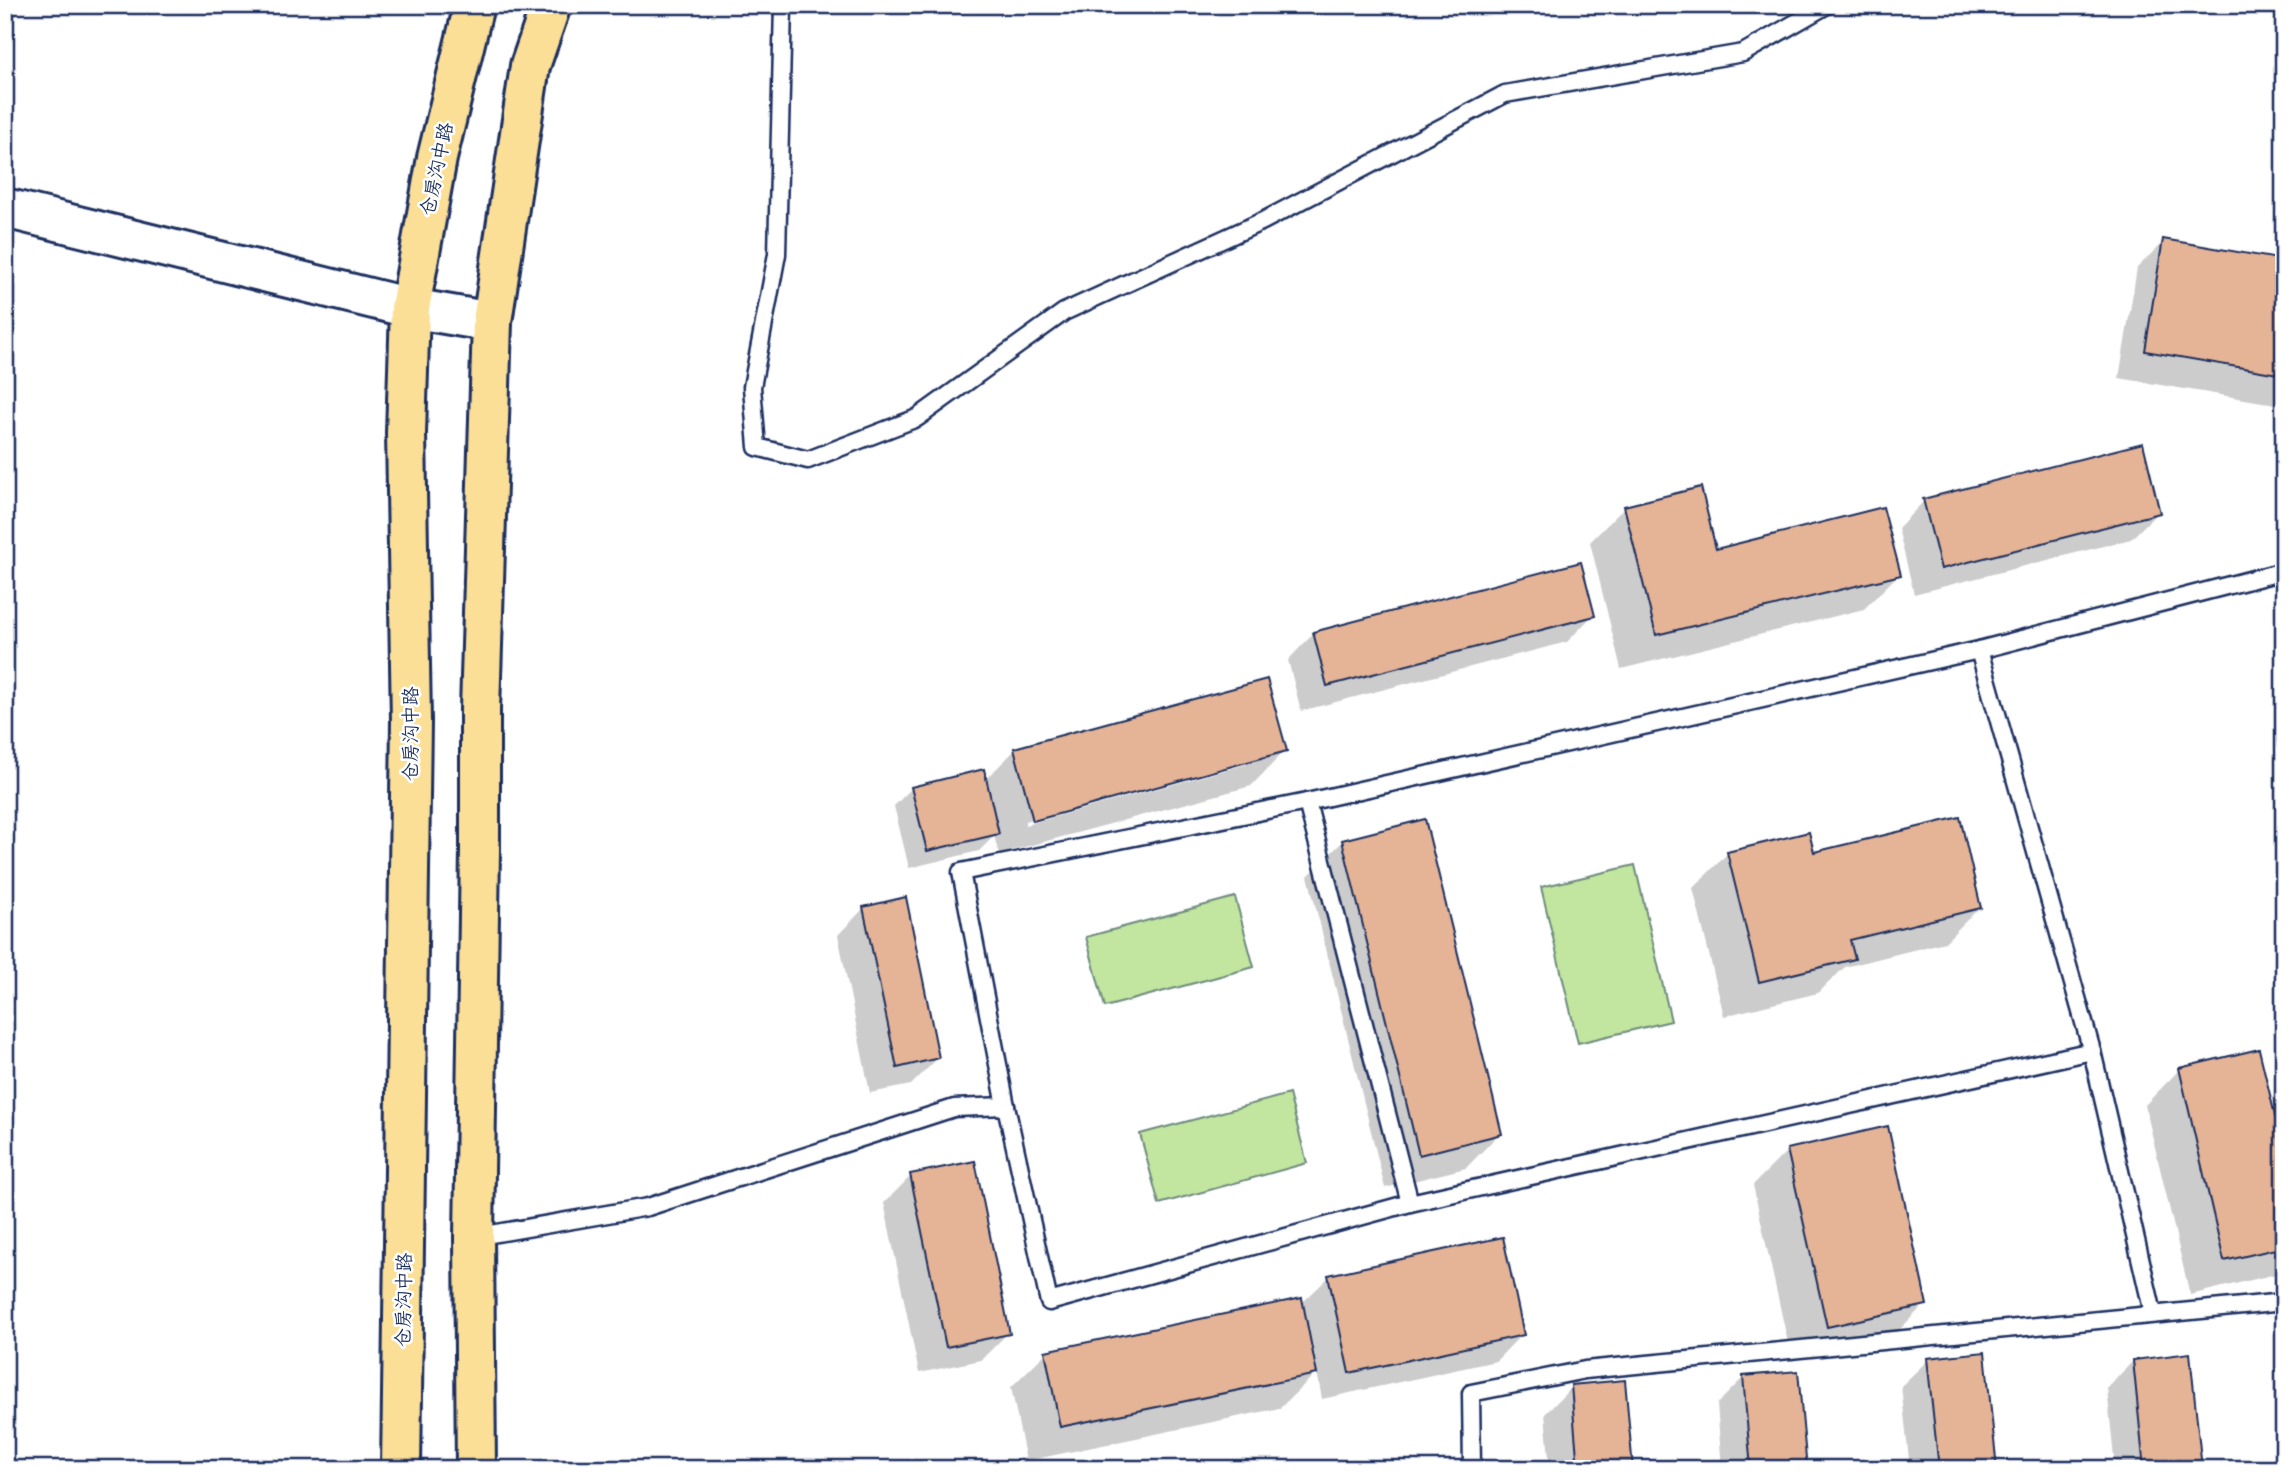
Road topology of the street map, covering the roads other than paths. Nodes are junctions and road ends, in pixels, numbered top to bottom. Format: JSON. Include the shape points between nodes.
{"nodes":[{"id":1,"x":474,"y":5,"type":"edge"},
{"id":2,"x":551,"y":5,"type":"edge"},
{"id":3,"x":783,"y":5,"type":"edge"},
{"id":4,"x":1827,"y":5,"type":"edge"},
{"id":5,"x":5,"y":208,"type":"edge"},
{"id":6,"x":410,"y":309,"type":"junction"},
{"id":7,"x":492,"y":322,"type":"junction"},
{"id":8,"x":2284,"y":571,"type":"edge"},
{"id":9,"x":1979,"y":650,"type":"junction"},
{"id":10,"x":1307,"y":802,"type":"junction"},
{"id":11,"x":2092,"y":1051,"type":"junction"},
{"id":12,"x":1006,"y":1106,"type":"junction"},
{"id":13,"x":1410,"y":1203,"type":"junction"},
{"id":14,"x":474,"y":1237,"type":"junction"},
{"id":15,"x":2284,"y":1302,"type":"edge"},
{"id":16,"x":2152,"y":1313,"type":"junction"},
{"id":17,"x":401,"y":1469,"type":"edge"},
{"id":18,"x":476,"y":1469,"type":"edge"},
{"id":19,"x":1472,"y":1469,"type":"edge"}],
"edges":[{"from":1,"to":6,"type":"highway","name":"仓房沟中路","via":[[437,158]]},
{"from":2,"to":7,"type":"highway","via":[[530,66]]},
{"from":3,"to":4,"type":"lane","via":[[777,254],[752,387],[757,447],[808,460],[917,418],[1063,313],[1263,221],[1505,94],[1743,53]]},
{"from":5,"to":6,"type":"street"},
{"from":6,"to":7,"type":"street"},
{"from":6,"to":17,"type":"highway","name":"仓房沟中路","via":[[406,433],[411,721]]},
{"from":7,"to":14,"type":"highway","via":[[480,710]]},
{"from":8,"to":9,"type":"lane"},
{"from":9,"to":10,"type":"lane"},
{"from":9,"to":11,"type":"lane"},
{"from":10,"to":12,"type":"lane","via":[[961,872]]},
{"from":10,"to":13,"type":"lane"},
{"from":11,"to":13,"type":"lane"},
{"from":11,"to":16,"type":"lane"},
{"from":12,"to":13,"type":"lane","via":[[1049,1302]]},
{"from":12,"to":14,"type":"lane","via":[[954,1108],[648,1207]]},
{"from":14,"to":18,"type":"highway"},
{"from":15,"to":16,"type":"lane"},
{"from":16,"to":19,"type":"lane","via":[[1586,1370],[1471,1393]]}]}
